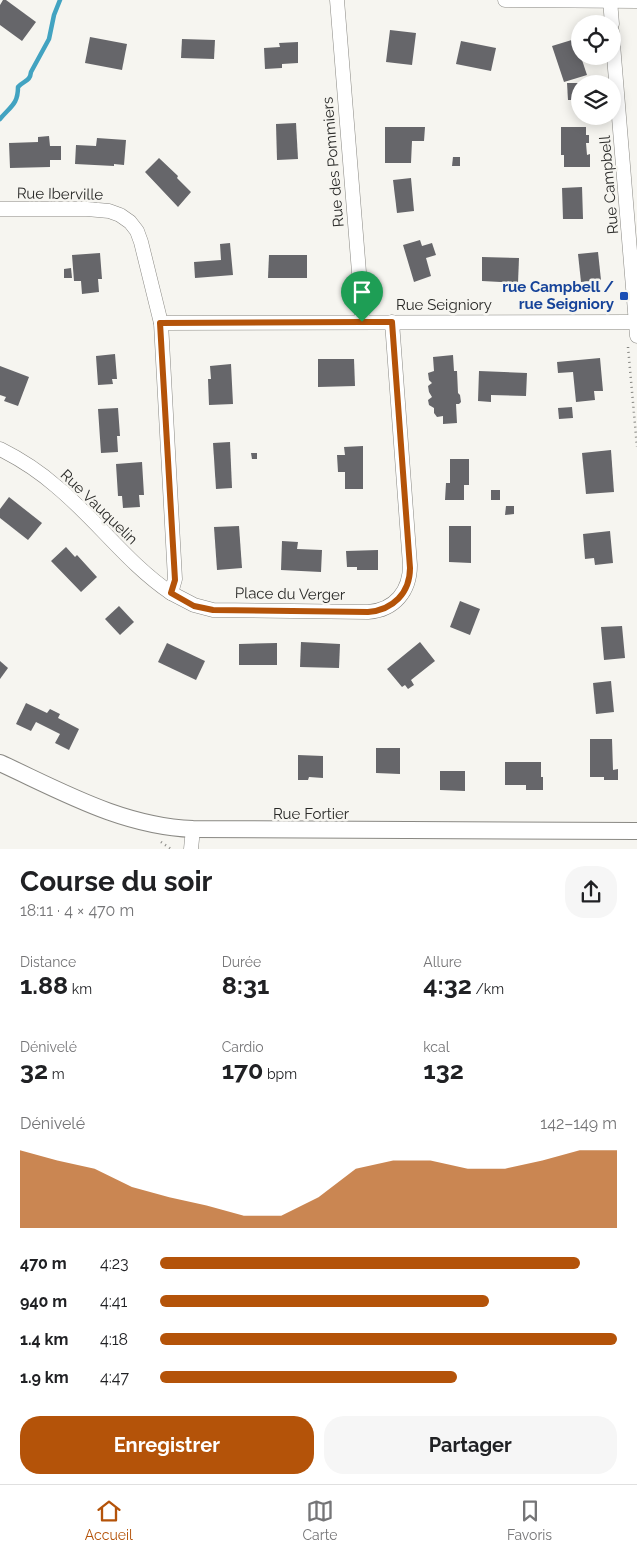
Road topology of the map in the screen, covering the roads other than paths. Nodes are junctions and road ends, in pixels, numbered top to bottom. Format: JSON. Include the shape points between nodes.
{"nodes":[{"id":1,"x":337,"y":0,"type":"edge"},
{"id":2,"x":505,"y":0,"type":"edge"},
{"id":3,"x":610,"y":1,"type":"edge"},
{"id":4,"x":637,"y":1,"type":"edge"},
{"id":5,"x":611,"y":15,"type":"edge"},
{"id":6,"x":615,"y":65,"type":"edge"},
{"id":7,"x":0,"y":209,"type":"edge"},
{"id":8,"x":362,"y":322,"type":"junction"},
{"id":9,"x":392,"y":322,"type":"junction"},
{"id":10,"x":636,"y":322,"type":"edge"},
{"id":11,"x":160,"y":323,"type":"junction"},
{"id":12,"x":632,"y":340,"type":"edge"},
{"id":13,"x":0,"y":449,"type":"edge"},
{"id":14,"x":171,"y":593,"type":"junction"},
{"id":15,"x":0,"y":763,"type":"edge"},
{"id":16,"x":192,"y":829,"type":"junction"},
{"id":17,"x":637,"y":831,"type":"edge"},
{"id":18,"x":192,"y":849,"type":"edge"}],
"edges":[{"from":1,"to":8,"type":"street","name":"Rue des Pommiers"},
{"from":2,"to":3,"type":"street"},
{"from":3,"to":4,"type":"street"},
{"from":3,"to":5,"type":"street"},
{"from":6,"to":10,"type":"street","name":"Rue Campbell"},
{"from":7,"to":11,"type":"street","name":"Rue Iberville","via":[[95,209],[115,212],[125,218],[140,237]]},
{"from":8,"to":9,"type":"street","name":"Rue Seigniory"},
{"from":8,"to":11,"type":"street","name":"Rue Seigniory"},
{"from":9,"to":10,"type":"street","name":"Rue Seigniory"},
{"from":9,"to":14,"type":"street","name":"Place du Verger","via":[[410,568],[408,584],[399,599],[385,609],[368,612],[213,610],[194,606]]},
{"from":10,"to":12,"type":"street","name":"Rue Campbell"},
{"from":11,"to":14,"type":"street","via":[[175,580]]},
{"from":13,"to":14,"type":"street","name":"Rue Vauquelin","via":[[58,487],[152,580]]},
{"from":15,"to":16,"type":"street","name":"Rue Fortier","via":[[125,818],[155,826]]},
{"from":16,"to":17,"type":"street","name":"Rue Fortier"},
{"from":16,"to":18,"type":"street"}]}
